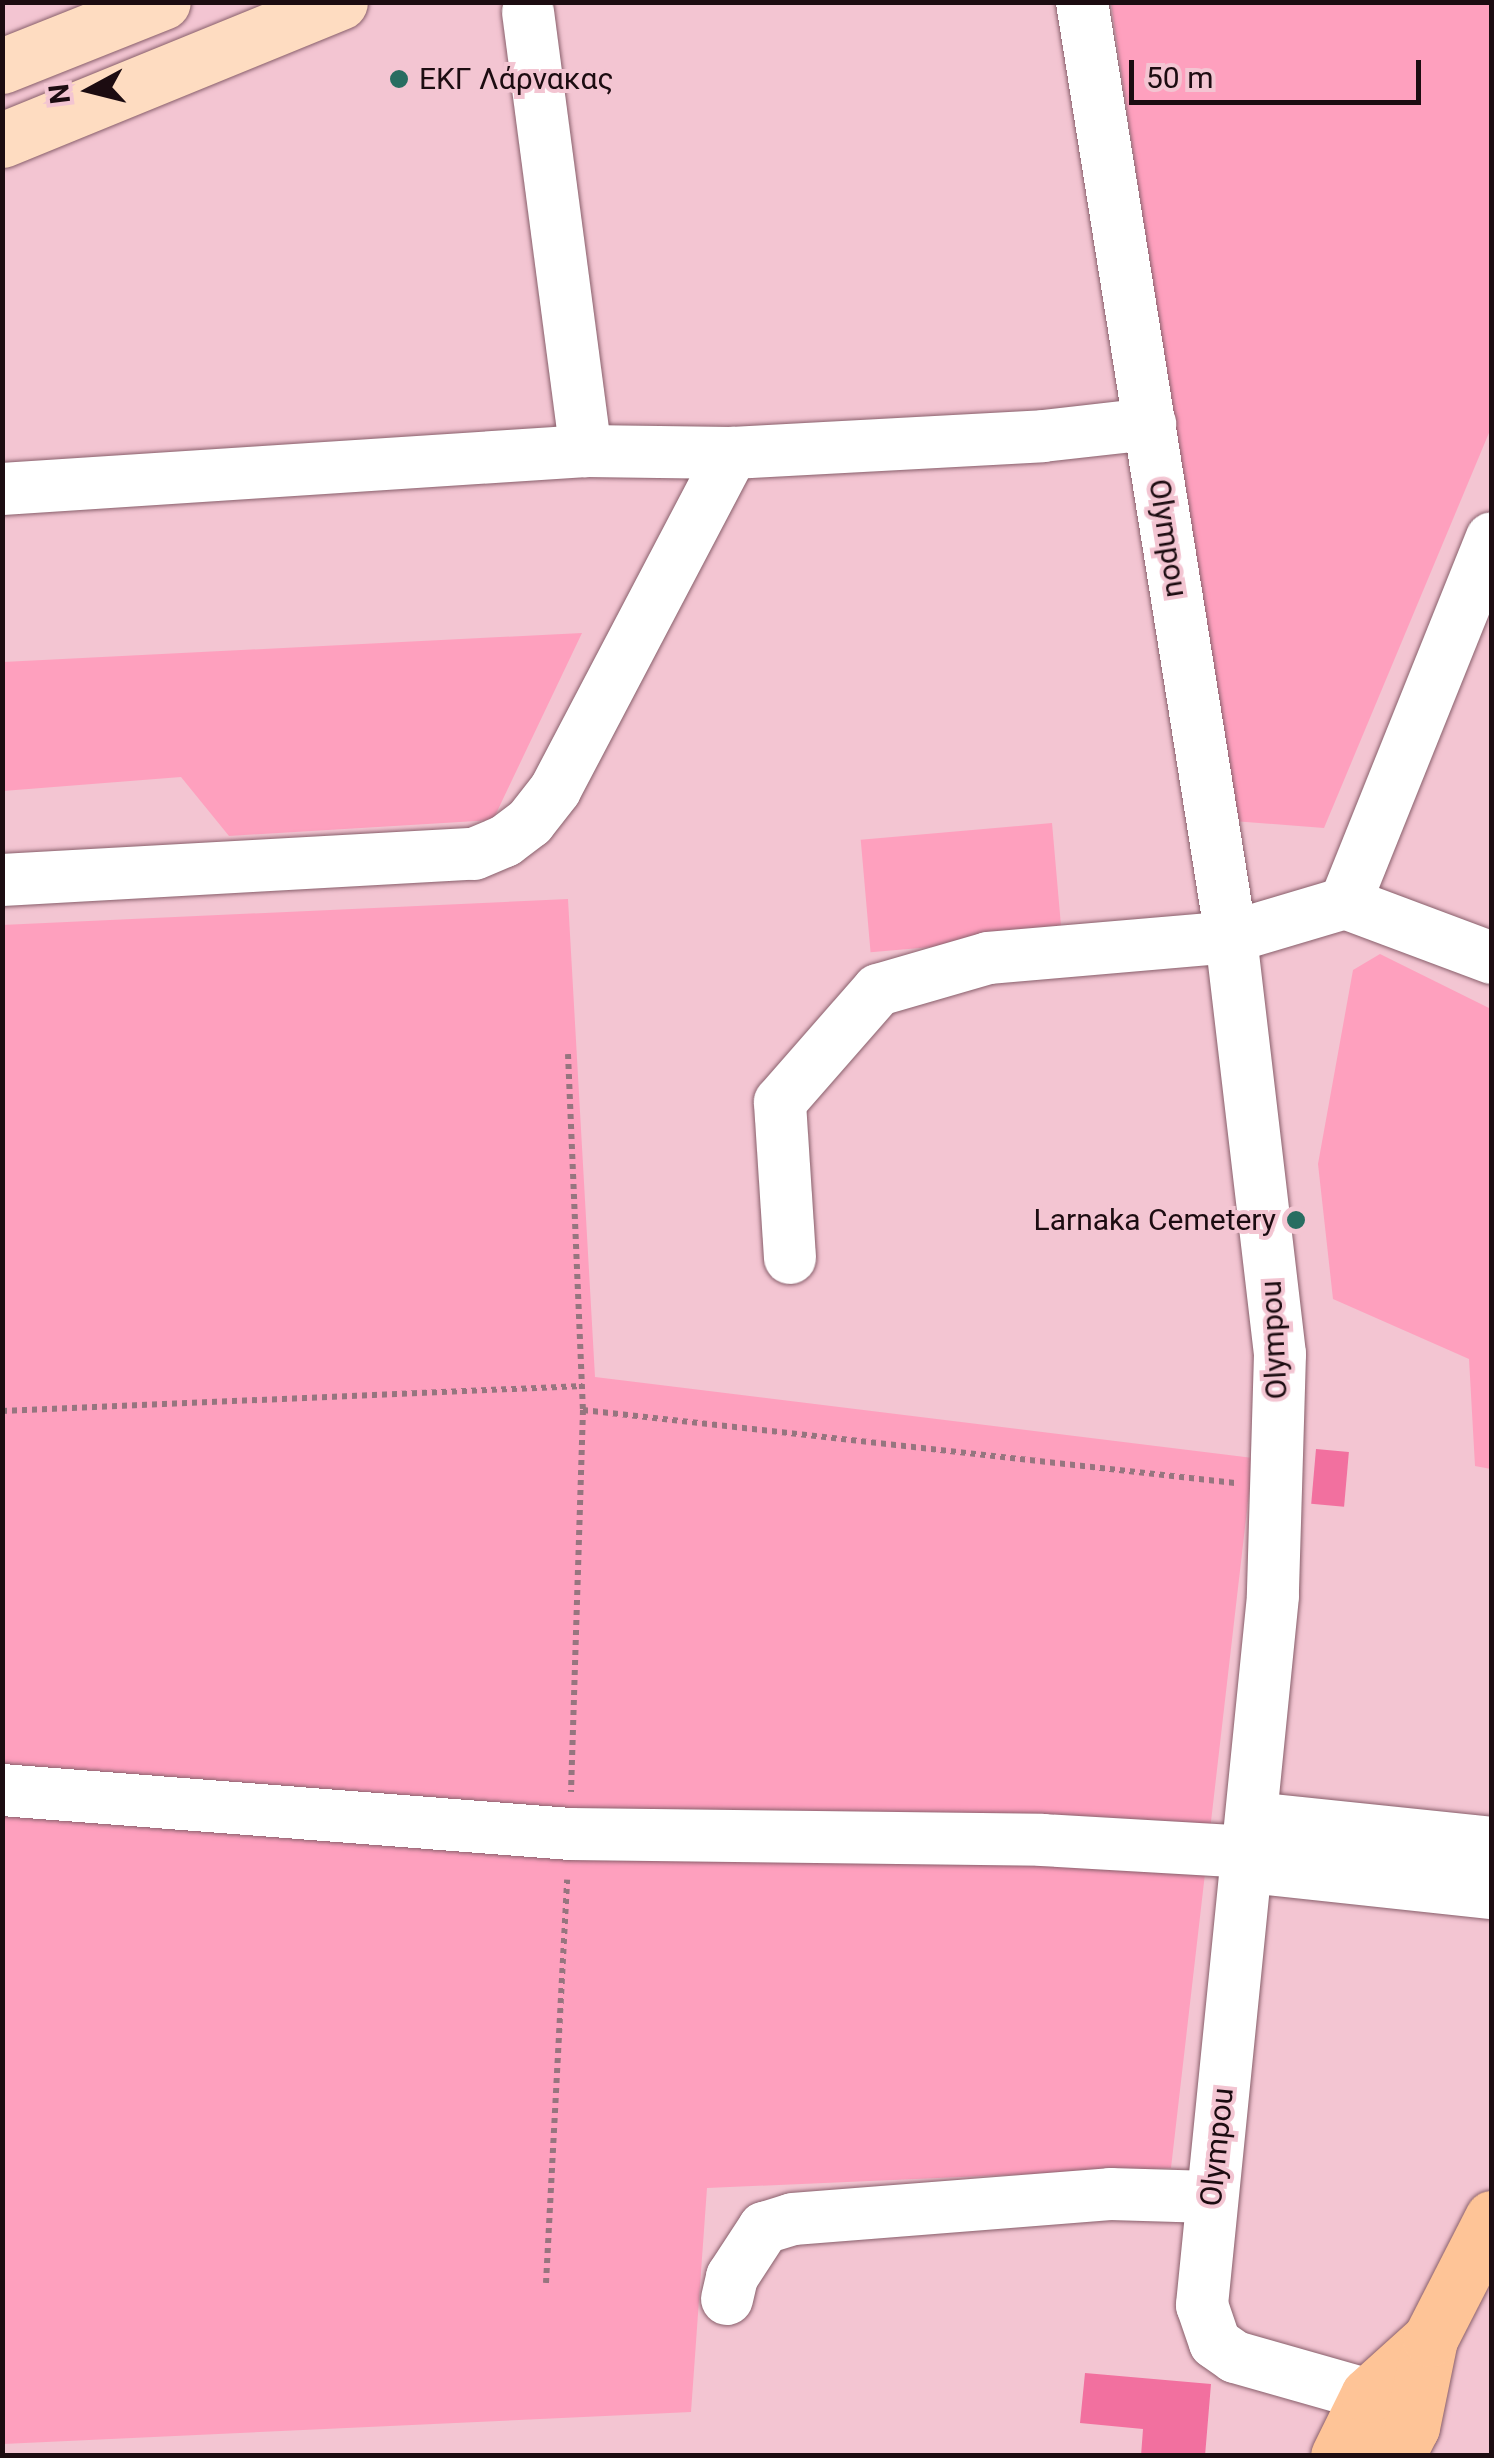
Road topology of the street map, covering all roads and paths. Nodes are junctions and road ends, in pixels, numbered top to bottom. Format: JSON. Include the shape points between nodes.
{"nodes":[{"id":1,"x":163,"y":2,"type":"edge"},
{"id":2,"x":340,"y":2,"type":"edge"},
{"id":3,"x":1082,"y":2,"type":"edge"},
{"id":4,"x":528,"y":12,"type":"dead end"},
{"id":5,"x":2,"y":66,"type":"edge"},
{"id":6,"x":2,"y":140,"type":"edge"},
{"id":7,"x":1150,"y":424,"type":"junction"},
{"id":8,"x":586,"y":451,"type":"junction"},
{"id":9,"x":732,"y":454,"type":"junction"},
{"id":10,"x":2,"y":489,"type":"edge"},
{"id":11,"x":1492,"y":538,"type":"edge"},
{"id":12,"x":2,"y":880,"type":"edge"},
{"id":13,"x":1345,"y":903,"type":"junction"},
{"id":14,"x":1231,"y":937,"type":"junction"},
{"id":15,"x":1492,"y":958,"type":"edge"},
{"id":16,"x":568,"y":1054,"type":"dead end"},
{"id":17,"x":790,"y":1258,"type":"dead end"},
{"id":18,"x":582,"y":1386,"type":"junction"},
{"id":19,"x":583,"y":1410,"type":"junction"},
{"id":20,"x":2,"y":1411,"type":"edge"},
{"id":21,"x":1276,"y":1485,"type":"junction"},
{"id":22,"x":2,"y":1790,"type":"edge"},
{"id":23,"x":570,"y":1834,"type":"junction"},
{"id":24,"x":1492,"y":1843,"type":"edge"},
{"id":25,"x":1251,"y":1846,"type":"junction"},
{"id":26,"x":1492,"y":1893,"type":"edge"},
{"id":27,"x":1211,"y":2197,"type":"junction"},
{"id":28,"x":1492,"y":2218,"type":"edge"},
{"id":29,"x":546,"y":2283,"type":"dead end"},
{"id":30,"x":727,"y":2299,"type":"dead end"},
{"id":31,"x":1430,"y":2339,"type":"junction"},
{"id":32,"x":1368,"y":2395,"type":"junction"},
{"id":33,"x":1338,"y":2456,"type":"edge"},
{"id":34,"x":1397,"y":2456,"type":"edge"}],
"edges":[{"from":1,"to":5,"type":"main road"},
{"from":2,"to":6,"type":"main road"},
{"from":3,"to":7,"type":"street","name":"Olympou"},
{"from":4,"to":8,"type":"street"},
{"from":7,"to":9,"type":"street"},
{"from":7,"to":14,"type":"street","name":"Olympou"},
{"from":8,"to":9,"type":"street"},
{"from":8,"to":10,"type":"street"},
{"from":9,"to":12,"type":"street","via":[[555,790],[505,841],[474,854]]},
{"from":11,"to":13,"type":"street"},
{"from":13,"to":14,"type":"street"},
{"from":13,"to":15,"type":"street"},
{"from":14,"to":17,"type":"street","via":[[988,958],[878,990],[780,1102]]},
{"from":14,"to":21,"type":"street","name":"Olympou","via":[[1280,1354]]},
{"from":16,"to":18,"type":"path"},
{"from":18,"to":19,"type":"path"},
{"from":18,"to":20,"type":"path"},
{"from":19,"to":21,"type":"path"},
{"from":19,"to":23,"type":"path"},
{"from":21,"to":25,"type":"street","name":"Olympou"},
{"from":22,"to":23,"type":"street"},
{"from":23,"to":25,"type":"street"},
{"from":23,"to":29,"type":"path"},
{"from":24,"to":25,"type":"street"},
{"from":25,"to":26,"type":"street"},
{"from":25,"to":27,"type":"street","name":"Olympou"},
{"from":27,"to":30,"type":"street","via":[[1110,2194],[793,2220],[764,2228],[732,2277]]},
{"from":27,"to":32,"type":"street","name":"Olympou","via":[[1202,2306],[1215,2343],[1235,2356]]},
{"from":28,"to":31,"type":"highway"},
{"from":31,"to":32,"type":"highway"},
{"from":31,"to":34,"type":"highway","via":[[1412,2427]]},
{"from":32,"to":33,"type":"highway"}]}
